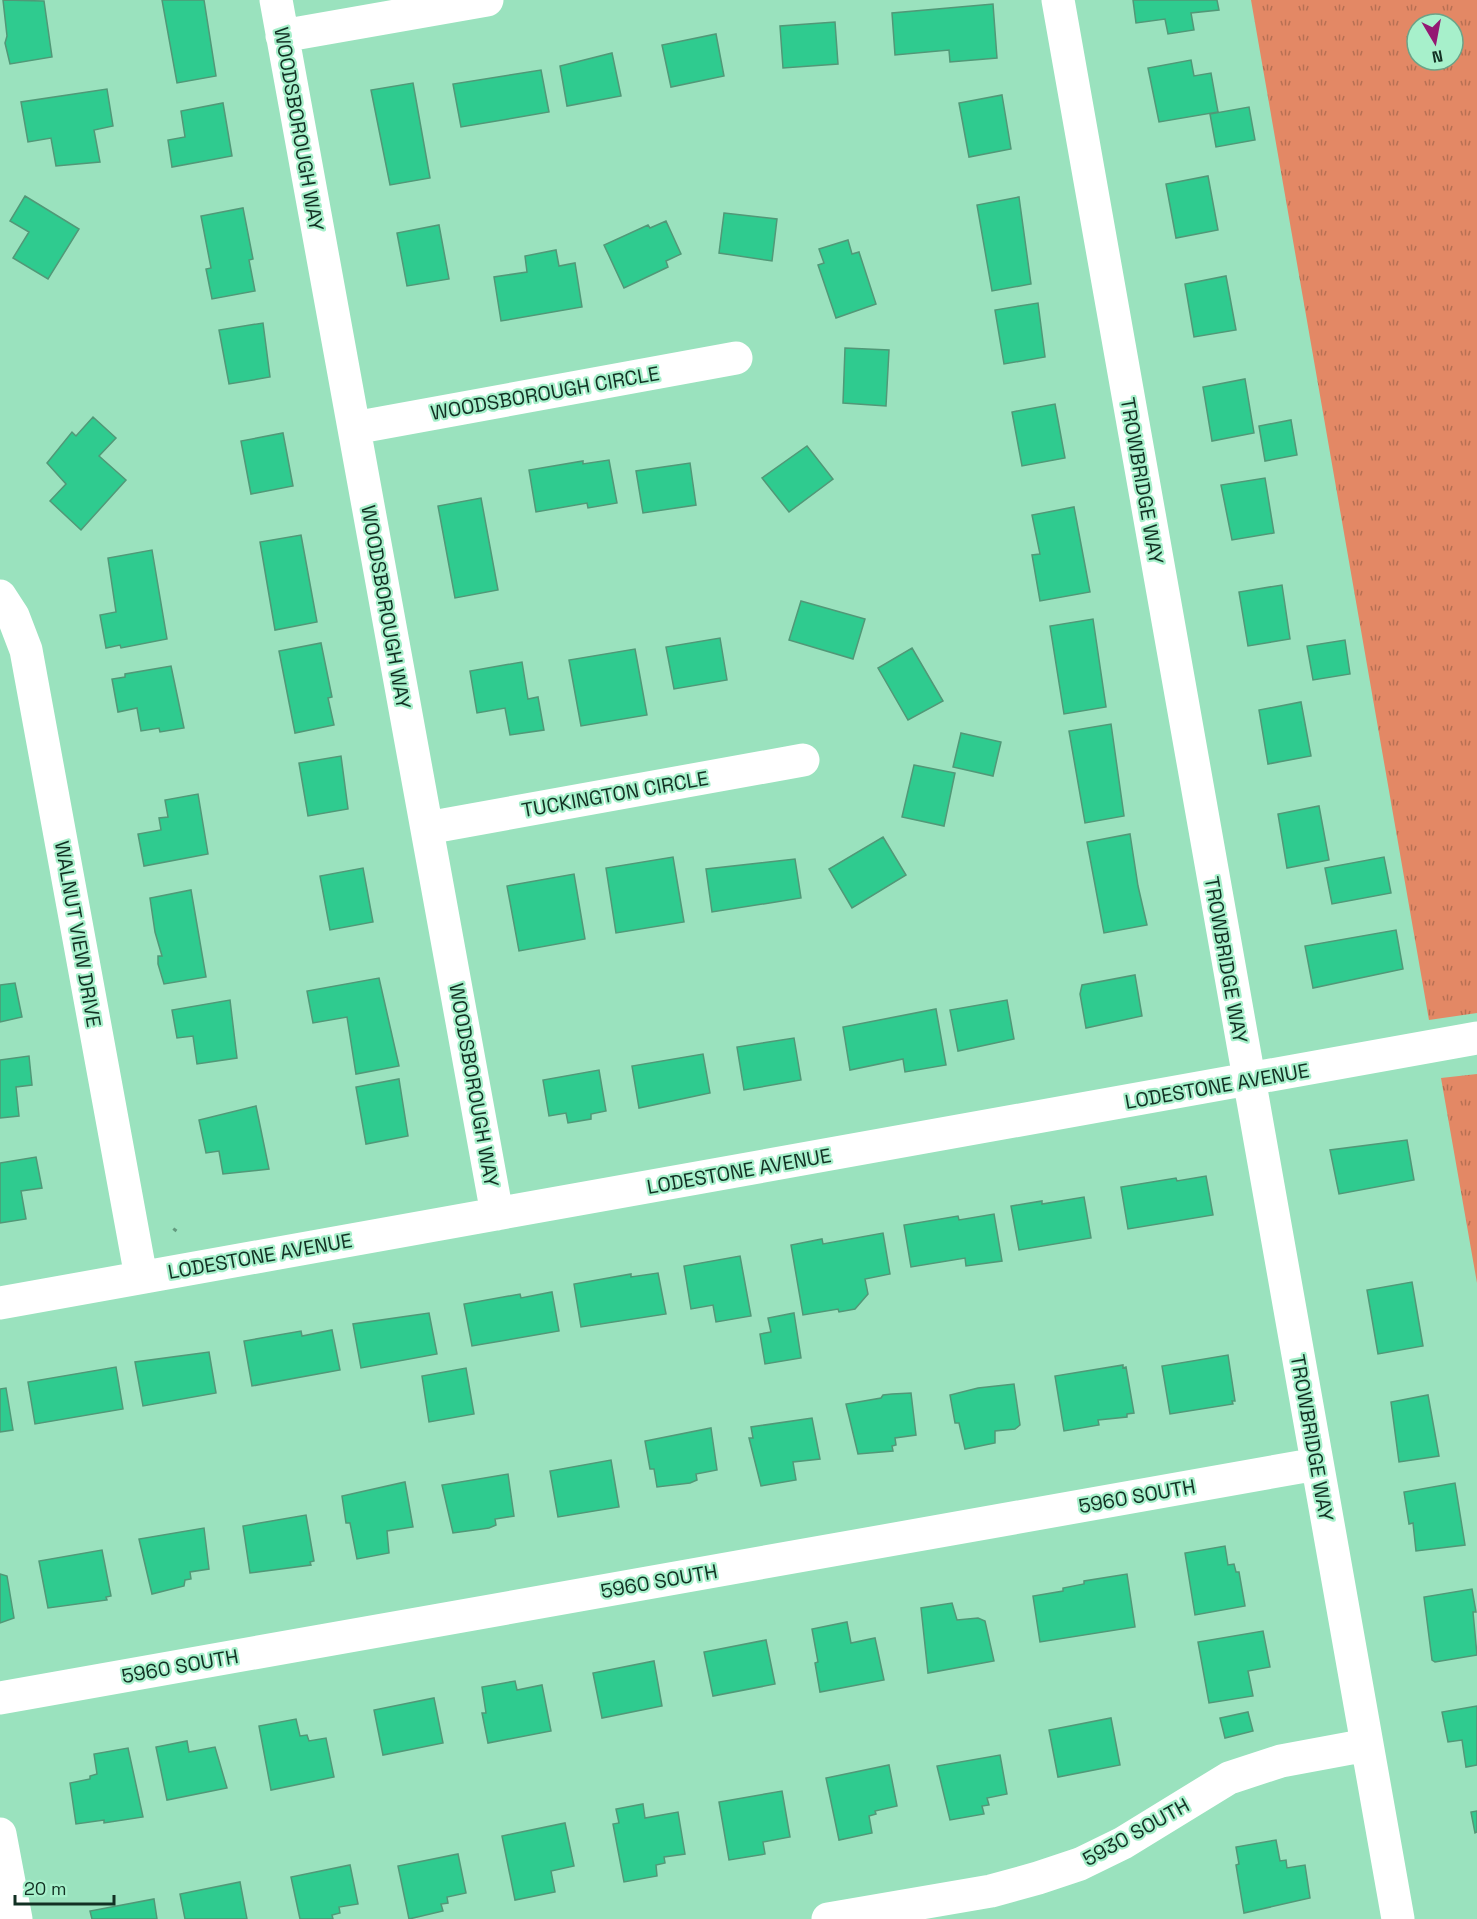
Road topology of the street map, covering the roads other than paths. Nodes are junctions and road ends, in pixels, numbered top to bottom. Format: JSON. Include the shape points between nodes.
{"nodes":[{"id":1,"x":276,"y":0,"type":"edge"},
{"id":2,"x":487,"y":0,"type":"edge"},
{"id":3,"x":1058,"y":0,"type":"edge"},
{"id":4,"x":282,"y":36,"type":"junction"},
{"id":5,"x":736,"y":358,"type":"dead end"},
{"id":6,"x":354,"y":428,"type":"junction"},
{"id":7,"x":0,"y":596,"type":"edge"},
{"id":8,"x":803,"y":760,"type":"dead end"},
{"id":9,"x":427,"y":828,"type":"junction"},
{"id":10,"x":1477,"y":1038,"type":"edge"},
{"id":11,"x":1248,"y":1081,"type":"junction"},
{"id":12,"x":497,"y":1214,"type":"junction"},
{"id":13,"x":141,"y":1277,"type":"junction"},
{"id":14,"x":0,"y":1303,"type":"edge"},
{"id":15,"x":1317,"y":1464,"type":"junction"},
{"id":16,"x":0,"y":1698,"type":"edge"},
{"id":17,"x":1367,"y":1745,"type":"junction"},
{"id":18,"x":0,"y":1834,"type":"edge"},
{"id":19,"x":16,"y":1919,"type":"edge"},
{"id":20,"x":828,"y":1919,"type":"edge"},
{"id":21,"x":1398,"y":1919,"type":"edge"}],
"edges":[{"from":1,"to":4,"type":"street","name":"WOODSBOROUGH WAY"},
{"from":2,"to":4,"type":"street"},
{"from":3,"to":11,"type":"street","name":"TROWBRIDGE WAY"},
{"from":4,"to":6,"type":"street","name":"WOODSBOROUGH WAY"},
{"from":5,"to":6,"type":"street","name":"WOODSBOROUGH CIRCLE"},
{"from":6,"to":9,"type":"street","name":"WOODSBOROUGH WAY"},
{"from":7,"to":13,"type":"street","name":"WALNUT VIEW DRIVE","via":[[13,616],[26,650]]},
{"from":8,"to":9,"type":"street","name":"TUCKINGTON CIRCLE"},
{"from":9,"to":12,"type":"street","name":"WOODSBOROUGH WAY"},
{"from":10,"to":11,"type":"street","name":"LODESTONE AVENUE"},
{"from":11,"to":12,"type":"street","name":"LODESTONE AVENUE"},
{"from":11,"to":15,"type":"street","name":"TROWBRIDGE WAY"},
{"from":12,"to":13,"type":"street","name":"LODESTONE AVENUE"},
{"from":13,"to":14,"type":"street","name":"LODESTONE AVENUE"},
{"from":15,"to":16,"type":"street","name":"5960 SOUTH"},
{"from":15,"to":17,"type":"street","name":"TROWBRIDGE WAY"},
{"from":17,"to":20,"type":"street","name":"5930 SOUTH","via":[[1281,1761],[1229,1778],[1123,1843],[1080,1864],[1038,1878],[991,1891]]},
{"from":17,"to":21,"type":"street","name":"TROWBRIDGE WAY"},
{"from":18,"to":19,"type":"street"}]}
